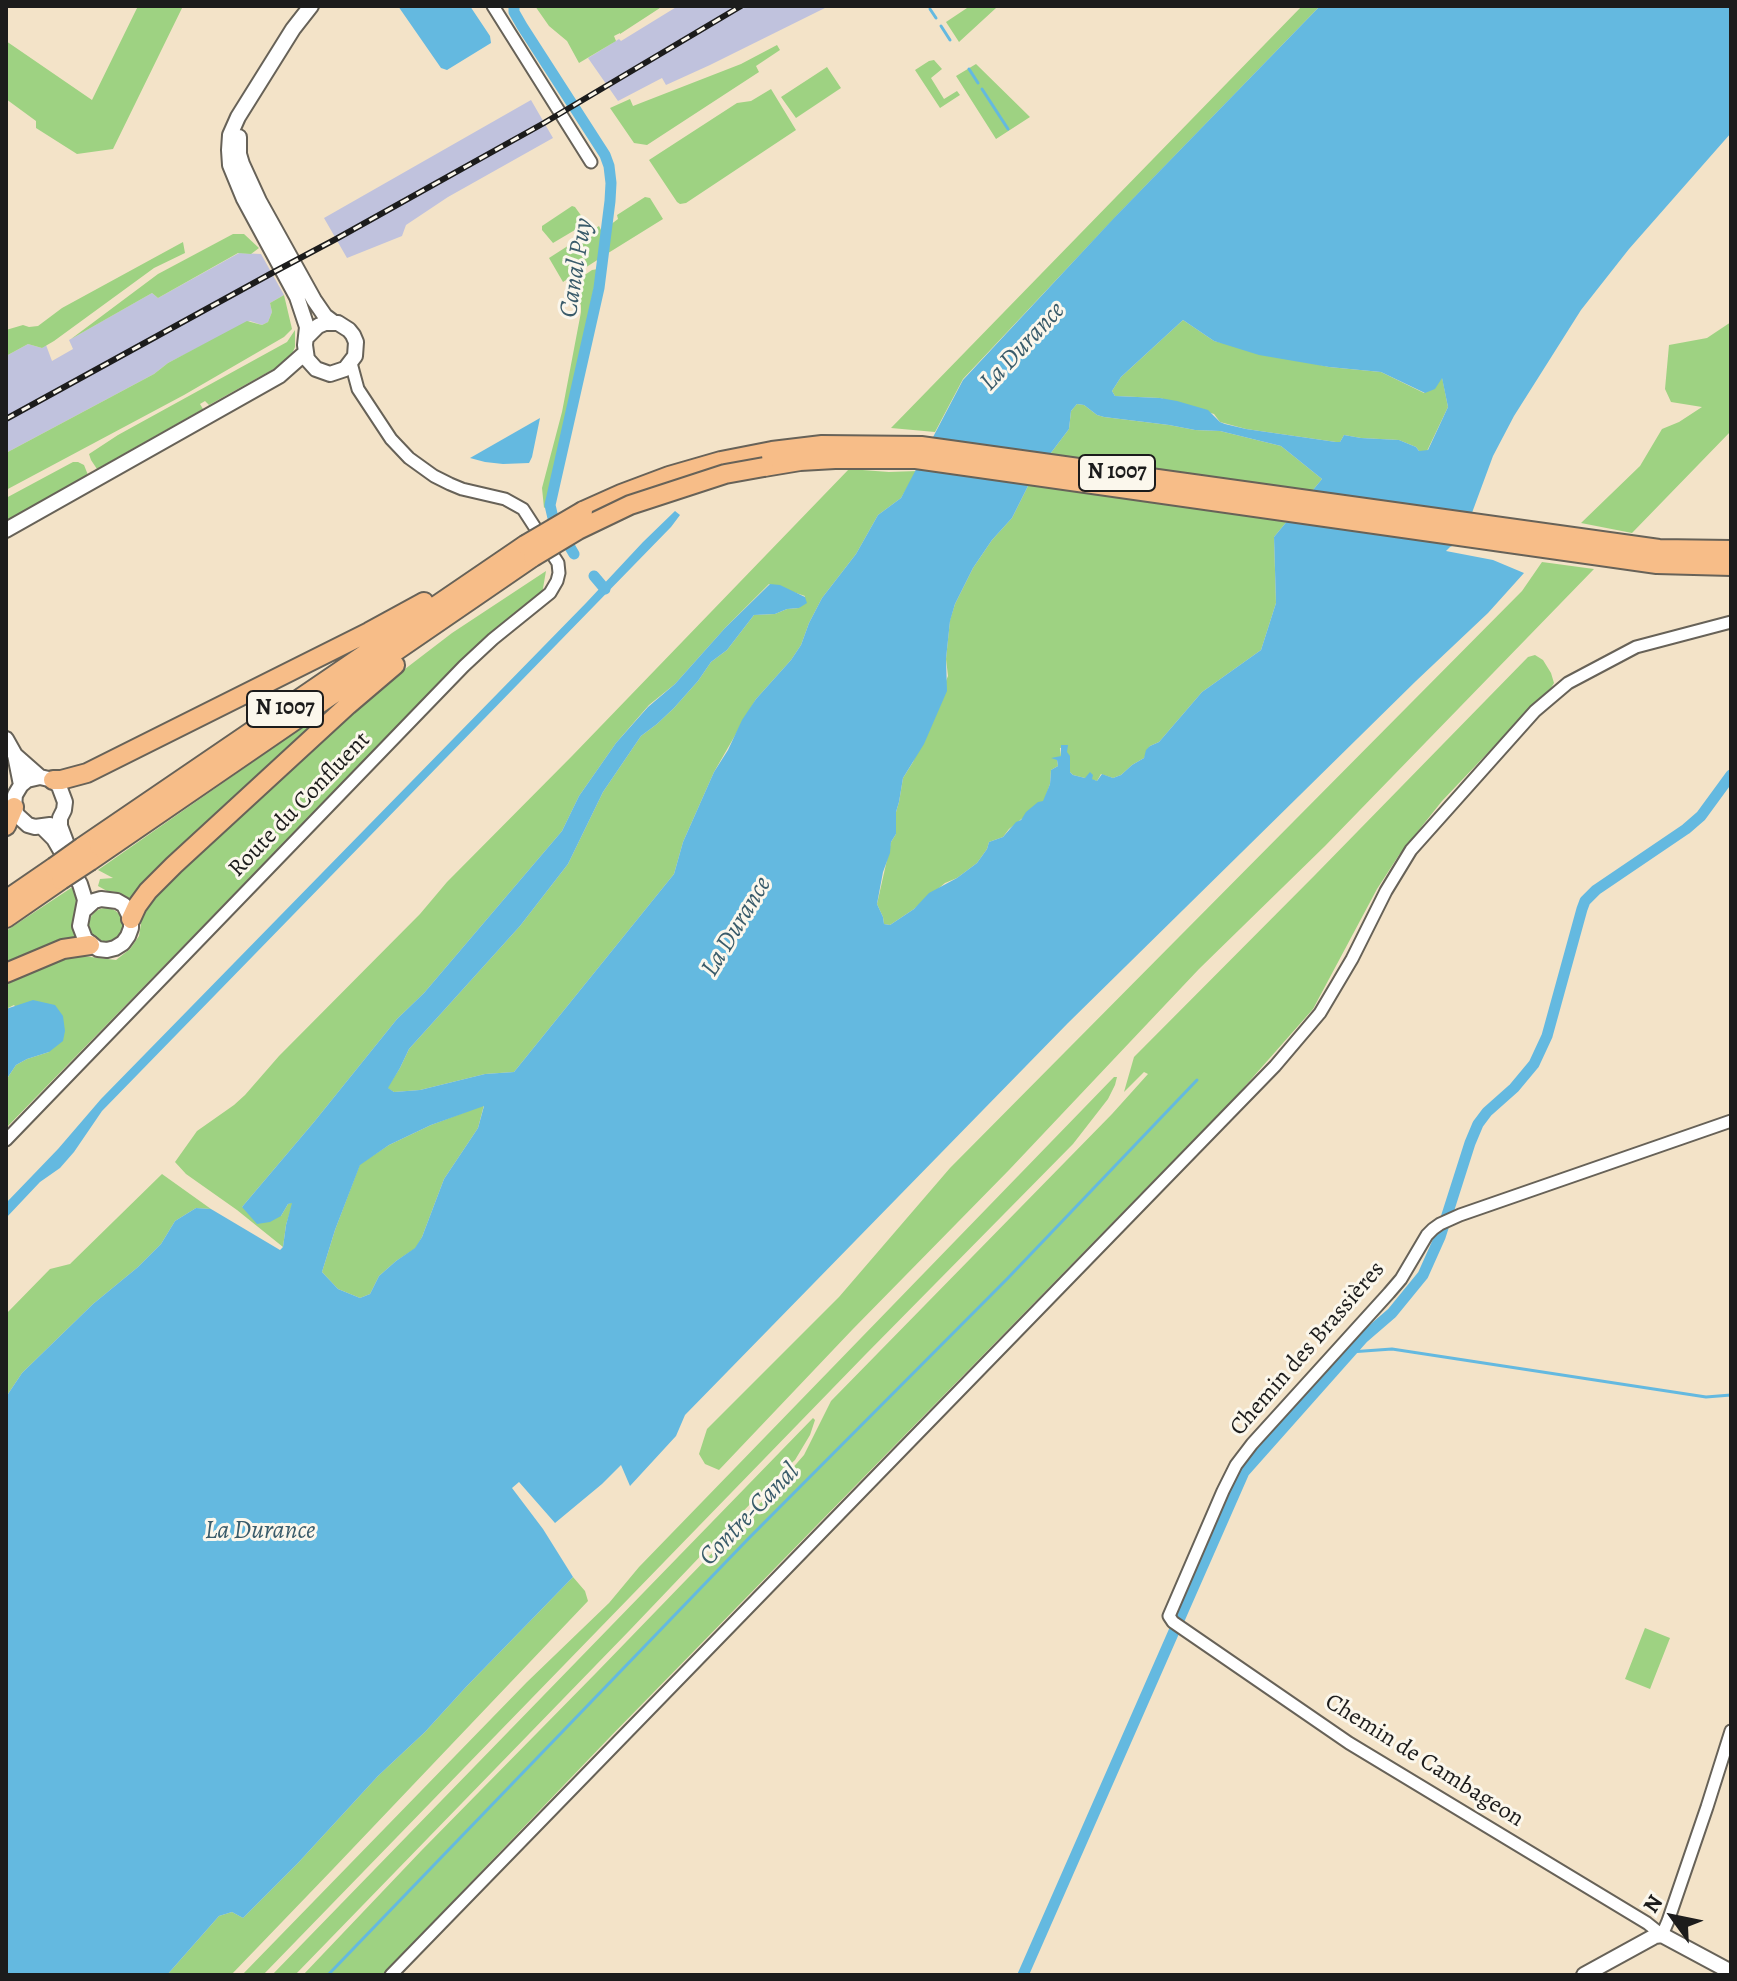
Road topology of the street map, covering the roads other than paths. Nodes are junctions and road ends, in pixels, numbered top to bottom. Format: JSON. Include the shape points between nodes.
{"nodes":[{"id":1,"x":311,"y":6,"type":"edge"},
{"id":2,"x":493,"y":6,"type":"edge"},
{"id":3,"x":246,"y":103,"type":"junction"},
{"id":4,"x":591,"y":162,"type":"dead end"},
{"id":5,"x":333,"y":322,"type":"junction"},
{"id":6,"x":307,"y":337,"type":"junction"},
{"id":7,"x":305,"y":353,"type":"junction"},
{"id":8,"x":351,"y":363,"type":"junction"},
{"id":9,"x":323,"y":372,"type":"junction"},
{"id":10,"x":279,"y":376,"type":"junction"},
{"id":11,"x":358,"y":389,"type":"junction"},
{"id":12,"x":6,"y":530,"type":"edge"},
{"id":13,"x":1731,"y":550,"type":"edge"},
{"id":14,"x":529,"y":551,"type":"junction"},
{"id":15,"x":1658,"y":556,"type":"junction"},
{"id":16,"x":1731,"y":566,"type":"edge"},
{"id":17,"x":488,"y":571,"type":"junction"},
{"id":18,"x":1731,"y":622,"type":"edge"},
{"id":19,"x":437,"y":624,"type":"junction"},
{"id":20,"x":6,"y":739,"type":"edge"},
{"id":21,"x":15,"y":755,"type":"junction"},
{"id":22,"x":47,"y":778,"type":"junction"},
{"id":23,"x":21,"y":785,"type":"junction"},
{"id":24,"x":14,"y":807,"type":"junction"},
{"id":25,"x":60,"y":818,"type":"junction"},
{"id":26,"x":6,"y":826,"type":"edge"},
{"id":27,"x":43,"y":828,"type":"junction"},
{"id":28,"x":86,"y":854,"type":"junction"},
{"id":29,"x":58,"y":874,"type":"junction"},
{"id":30,"x":101,"y":899,"type":"junction"},
{"id":31,"x":6,"y":900,"type":"edge"},
{"id":32,"x":83,"y":911,"type":"junction"},
{"id":33,"x":6,"y":918,"type":"edge"},
{"id":34,"x":131,"y":919,"type":"junction"},
{"id":35,"x":90,"y":945,"type":"junction"},
{"id":36,"x":6,"y":973,"type":"edge"},
{"id":37,"x":1731,"y":1121,"type":"edge"},
{"id":38,"x":6,"y":1140,"type":"edge"},
{"id":39,"x":1174,"y":1622,"type":"joint"},
{"id":40,"x":1731,"y":1731,"type":"edge"},
{"id":41,"x":1662,"y":1935,"type":"junction"},
{"id":42,"x":1731,"y":1972,"type":"edge"},
{"id":43,"x":391,"y":1975,"type":"edge"},
{"id":44,"x":1584,"y":1975,"type":"edge"}],
"edges":[{"from":1,"to":3,"type":"street"},
{"from":2,"to":4,"type":"street"},
{"from":3,"to":5,"type":"street","via":[[238,144],[242,164],[314,300]]},
{"from":3,"to":6,"type":"street","via":[[230,135],[230,165],[297,297]]},
{"from":5,"to":6,"type":"street","via":[[318,326]]},
{"from":5,"to":8,"type":"street","via":[[353,335]]},
{"from":6,"to":7,"type":"street"},
{"from":7,"to":9,"type":"street"},
{"from":7,"to":10,"type":"street"},
{"from":8,"to":9,"type":"street"},
{"from":8,"to":11,"type":"street"},
{"from":9,"to":10,"type":"street"},
{"from":9,"to":11,"type":"street"},
{"from":10,"to":12,"type":"street"},
{"from":11,"to":38,"type":"street","name":"Route du Confluent","via":[[391,439],[420,468],[523,509],[558,563],[550,593],[464,666]]},
{"from":13,"to":15,"type":"highway","number":"N 1007"},
{"from":14,"to":15,"type":"highway","number":"N 1007","bridge":true,"via":[[630,505],[725,474],[800,461],[880,458]]},
{"from":14,"to":17,"type":"highway","number":"N 1007"},
{"from":14,"to":19,"type":"highway","number":"N 1007"},
{"from":15,"to":16,"type":"highway","number":"N 1007"},
{"from":17,"to":22,"type":"highway","via":[[87,773]]},
{"from":17,"to":28,"type":"highway","number":"N 1007"},
{"from":18,"to":43,"type":"street","via":[[1636,647],[1568,683],[1535,711],[1411,850],[1320,1013],[1275,1066]]},
{"from":19,"to":28,"type":"highway","number":"N 1007"},
{"from":19,"to":34,"type":"highway","via":[[174,865],[148,891]]},
{"from":20,"to":21,"type":"street"},
{"from":21,"to":22,"type":"street"},
{"from":21,"to":23,"type":"street"},
{"from":22,"to":23,"type":"street","via":[[33,777]]},
{"from":22,"to":25,"type":"street","via":[[59,786],[65,802]]},
{"from":23,"to":24,"type":"street"},
{"from":24,"to":26,"type":"highway"},
{"from":24,"to":27,"type":"street","via":[[28,825]]},
{"from":25,"to":27,"type":"street"},
{"from":25,"to":30,"type":"street","via":[[67,846]]},
{"from":27,"to":32,"type":"street","via":[[80,884]]},
{"from":28,"to":29,"type":"highway","number":"N 1007","bridge":true},
{"from":29,"to":31,"type":"highway","number":"N 1007"},
{"from":29,"to":33,"type":"highway","number":"N 1007"},
{"from":30,"to":32,"type":"street"},
{"from":30,"to":34,"type":"street","via":[[124,905]]},
{"from":32,"to":35,"type":"street","via":[[80,926]]},
{"from":34,"to":35,"type":"street","via":[[123,943],[107,950]]},
{"from":35,"to":36,"type":"highway","via":[[63,949]]},
{"from":37,"to":39,"type":"street","name":"Chemin des Brassières","via":[[1445,1221],[1427,1235],[1389,1293],[1236,1465],[1211,1517]]},
{"from":39,"to":41,"type":"street","name":"Chemin de Cambageon","via":[[1349,1743]]},
{"from":40,"to":41,"type":"street"},
{"from":41,"to":42,"type":"street"},
{"from":41,"to":44,"type":"street"}]}
